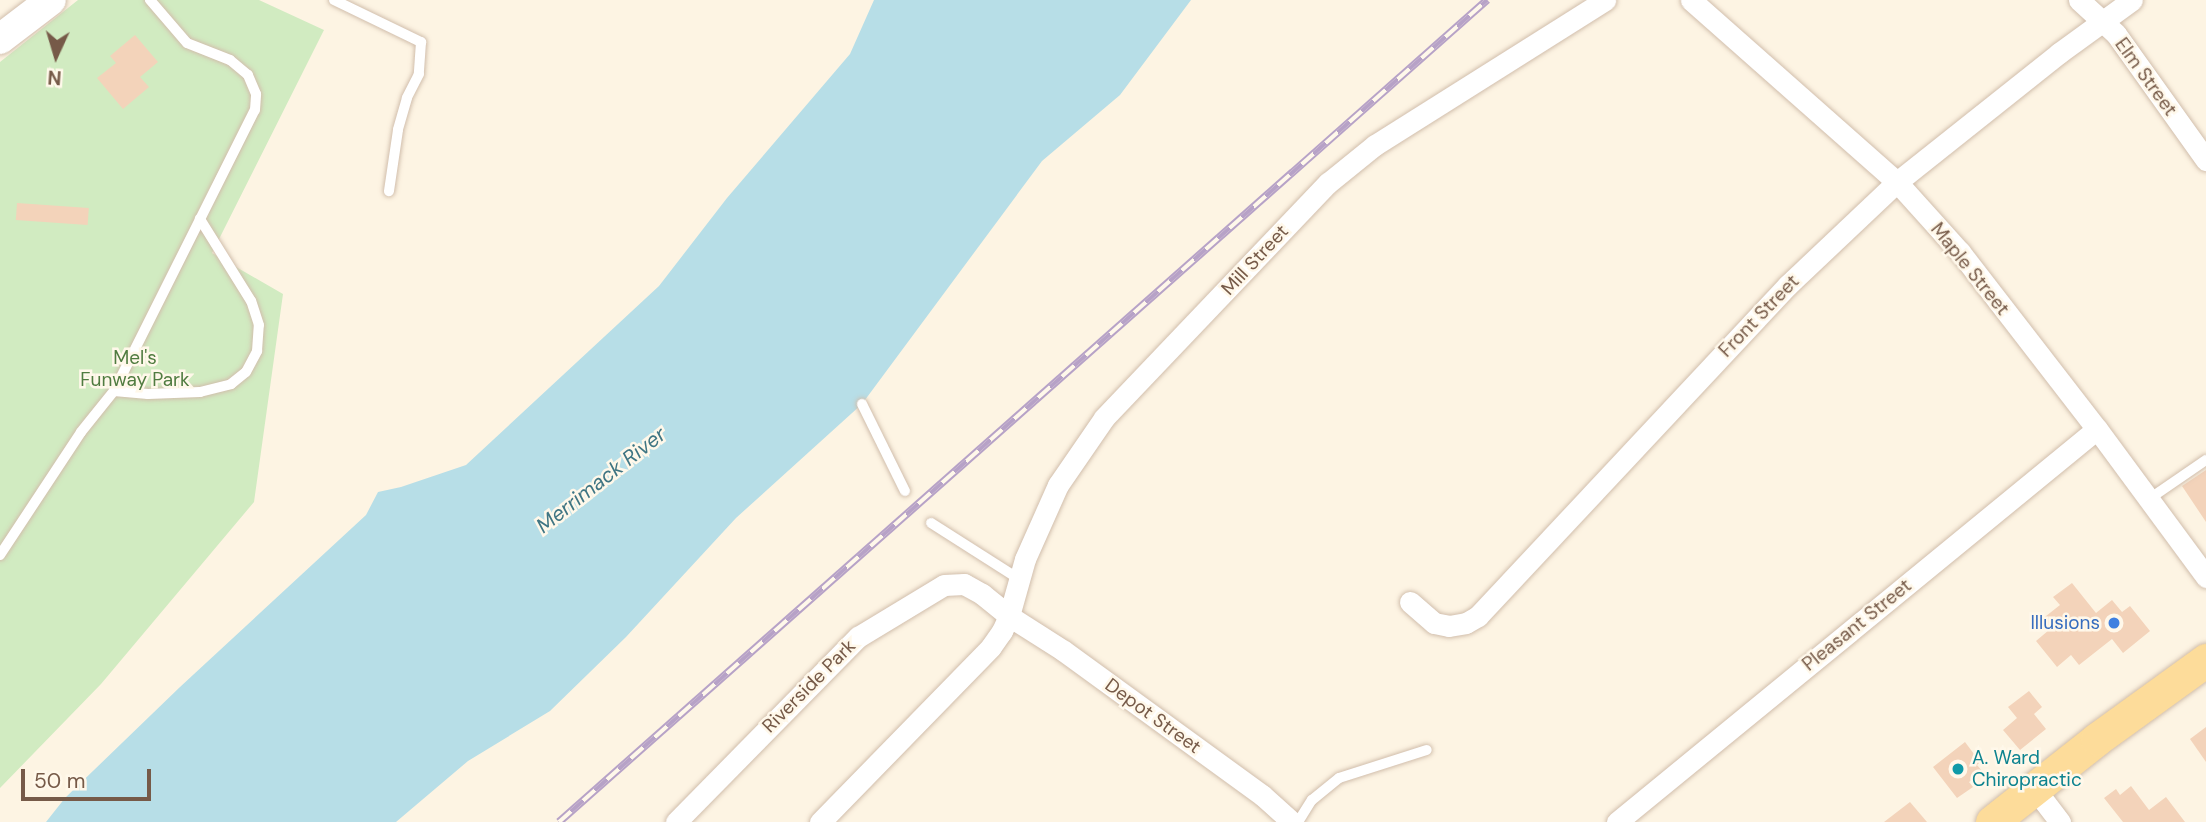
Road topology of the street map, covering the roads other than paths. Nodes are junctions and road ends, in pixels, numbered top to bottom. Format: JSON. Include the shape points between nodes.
{"nodes":[{"id":1,"x":51,"y":0,"type":"edge"},
{"id":2,"x":150,"y":0,"type":"edge"},
{"id":3,"x":334,"y":0,"type":"edge"},
{"id":4,"x":1605,"y":0,"type":"edge"},
{"id":5,"x":1691,"y":0,"type":"edge"},
{"id":6,"x":2079,"y":0,"type":"edge"},
{"id":7,"x":2132,"y":0,"type":"edge"},
{"id":8,"x":2102,"y":22,"type":"junction"},
{"id":9,"x":0,"y":38,"type":"edge"},
{"id":10,"x":2206,"y":160,"type":"edge"},
{"id":11,"x":1897,"y":182,"type":"junction"},
{"id":12,"x":389,"y":191,"type":"dead end"},
{"id":13,"x":200,"y":219,"type":"junction"},
{"id":14,"x":114,"y":391,"type":"junction"},
{"id":15,"x":862,"y":404,"type":"dead end"},
{"id":16,"x":2097,"y":429,"type":"junction"},
{"id":17,"x":2206,"y":460,"type":"edge"},
{"id":18,"x":905,"y":491,"type":"dead end"},
{"id":19,"x":2149,"y":499,"type":"junction"},
{"id":20,"x":931,"y":523,"type":"dead end"},
{"id":21,"x":0,"y":555,"type":"edge"},
{"id":22,"x":2206,"y":577,"type":"edge"},
{"id":23,"x":1019,"y":579,"type":"junction"},
{"id":24,"x":1410,"y":602,"type":"dead end"},
{"id":25,"x":1009,"y":616,"type":"junction"},
{"id":26,"x":2206,"y":660,"type":"edge"},
{"id":27,"x":1427,"y":750,"type":"dead end"},
{"id":28,"x":2034,"y":788,"type":"junction"},
{"id":29,"x":676,"y":822,"type":"edge"},
{"id":30,"x":820,"y":822,"type":"edge"},
{"id":31,"x":1295,"y":822,"type":"edge"},
{"id":32,"x":1617,"y":822,"type":"edge"},
{"id":33,"x":1992,"y":822,"type":"edge"},
{"id":34,"x":2060,"y":822,"type":"edge"}],
"edges":[{"from":1,"to":9,"type":"main road"},
{"from":2,"to":13,"type":"lane","via":[[187,43],[230,60],[247,75],[256,94],[255,110]]},
{"from":3,"to":12,"type":"lane","via":[[421,42],[419,74],[398,130]]},
{"from":4,"to":23,"type":"street","name":"Mill Street","via":[[1375,145],[1328,183],[1104,418],[1058,485]]},
{"from":5,"to":11,"type":"street","name":"Maple Street"},
{"from":6,"to":8,"type":"street","name":"Elm Street"},
{"from":7,"to":8,"type":"street","name":"Front Street"},
{"from":8,"to":10,"type":"street","name":"Elm Street","via":[[2116,34]]},
{"from":8,"to":11,"type":"street","name":"Front Street"},
{"from":11,"to":16,"type":"street","name":"Maple Street","via":[[1960,252]]},
{"from":11,"to":24,"type":"street","name":"Front Street","via":[[1788,285],[1478,616],[1449,626],[1434,622]]},
{"from":13,"to":14,"type":"lane"},
{"from":13,"to":14,"type":"lane","via":[[251,301],[259,325],[257,351],[246,372],[231,384],[200,392]]},
{"from":14,"to":21,"type":"lane","via":[[81,432]]},
{"from":15,"to":18,"type":"lane"},
{"from":16,"to":19,"type":"street","name":"Maple Street"},
{"from":16,"to":32,"type":"street","name":"Pleasant Street"},
{"from":17,"to":19,"type":"lane"},
{"from":19,"to":22,"type":"street","name":"Maple Street"},
{"from":20,"to":23,"type":"lane"},
{"from":23,"to":25,"type":"street","name":"Mill Street"},
{"from":25,"to":29,"type":"street","name":"Riverside Park","via":[[964,584],[944,584],[926,593],[858,637]]},
{"from":25,"to":30,"type":"street","via":[[991,647]]},
{"from":25,"to":31,"type":"street","name":"Depot Street","via":[[1064,651]]},
{"from":26,"to":28,"type":"main road"},
{"from":27,"to":31,"type":"lane","via":[[1339,778],[1312,800]]},
{"from":28,"to":33,"type":"main road"},
{"from":28,"to":34,"type":"street"}]}
